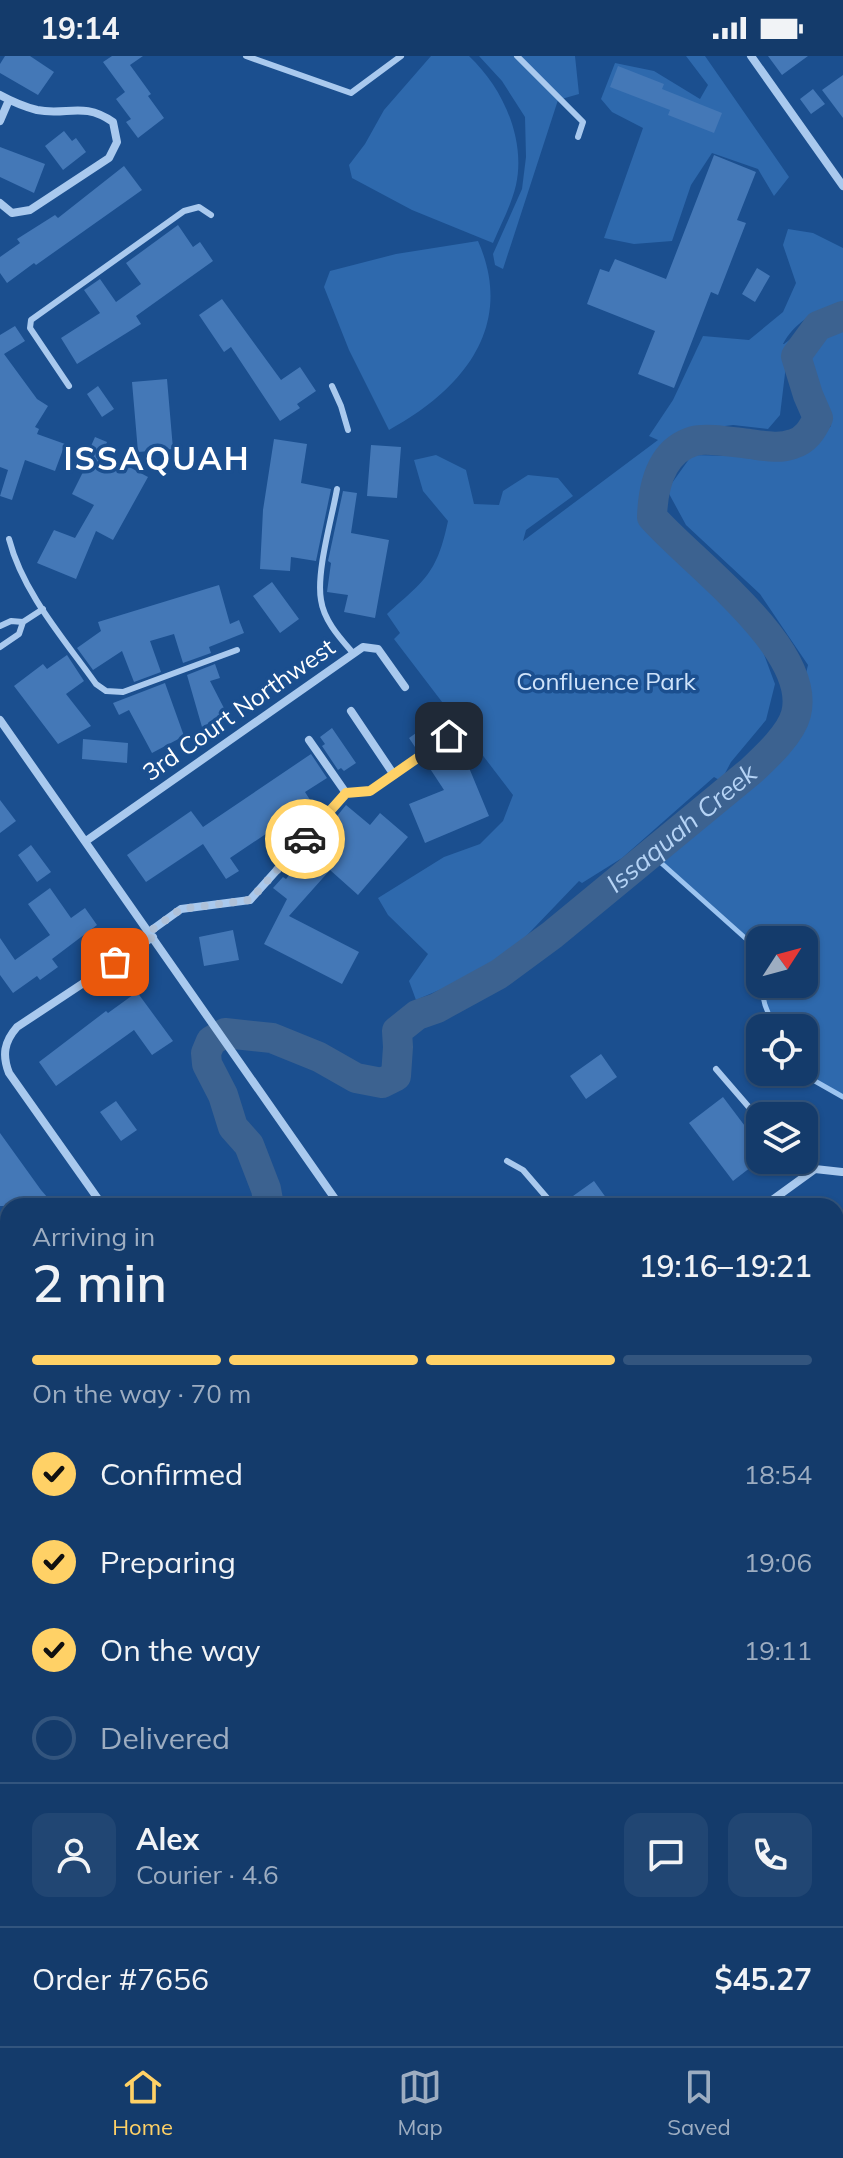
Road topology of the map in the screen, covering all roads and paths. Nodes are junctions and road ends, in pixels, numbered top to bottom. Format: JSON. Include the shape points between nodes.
{"nodes":[{"id":1,"x":246,"y":56,"type":"edge"},
{"id":2,"x":401,"y":56,"type":"edge"},
{"id":3,"x":517,"y":56,"type":"edge"},
{"id":4,"x":751,"y":56,"type":"edge"},
{"id":5,"x":4,"y":97,"type":"edge"},
{"id":6,"x":0,"y":121,"type":"edge"},
{"id":7,"x":578,"y":137,"type":"dead end"},
{"id":8,"x":843,"y":186,"type":"edge"},
{"id":9,"x":0,"y":203,"type":"edge"},
{"id":10,"x":211,"y":215,"type":"dead end"},
{"id":11,"x":69,"y":386,"type":"dead end"},
{"id":12,"x":332,"y":386,"type":"dead end"},
{"id":13,"x":348,"y":430,"type":"dead end"},
{"id":14,"x":337,"y":489,"type":"dead end"},
{"id":15,"x":9,"y":539,"type":"dead end"},
{"id":16,"x":43,"y":609,"type":"junction"},
{"id":17,"x":23,"y":622,"type":"junction"},
{"id":18,"x":0,"y":626,"type":"edge"},
{"id":19,"x":0,"y":647,"type":"edge"},
{"id":20,"x":237,"y":650,"type":"dead end"},
{"id":21,"x":353,"y":653,"type":"junction"},
{"id":22,"x":405,"y":687,"type":"dead end"},
{"id":23,"x":351,"y":711,"type":"dead end"},
{"id":24,"x":0,"y":720,"type":"edge"},
{"id":25,"x":449,"y":736,"type":"dead end"},
{"id":26,"x":309,"y":740,"type":"dead end"},
{"id":27,"x":394,"y":775,"type":"junction"},
{"id":28,"x":346,"y":793,"type":"junction"},
{"id":29,"x":86,"y":841,"type":"junction"},
{"id":30,"x":151,"y":934,"type":"junction"},
{"id":31,"x":4,"y":1047,"type":"edge"},
{"id":32,"x":716,"y":1069,"type":"dead end"},
{"id":33,"x":746,"y":1104,"type":"edge"},
{"id":34,"x":507,"y":1161,"type":"dead end"},
{"id":35,"x":818,"y":1169,"type":"edge"},
{"id":36,"x":842,"y":1172,"type":"edge"},
{"id":37,"x":808,"y":1174,"type":"edge"},
{"id":38,"x":97,"y":1198,"type":"edge"},
{"id":39,"x":334,"y":1198,"type":"edge"},
{"id":40,"x":547,"y":1198,"type":"edge"},
{"id":41,"x":775,"y":1198,"type":"edge"}],
"edges":[{"from":1,"to":2,"type":"lane","via":[[351,93]]},
{"from":3,"to":7,"type":"lane","via":[[583,122]]},
{"from":4,"to":8,"type":"street"},
{"from":5,"to":6,"type":"street"},
{"from":5,"to":9,"type":"street","via":[[38,110],[99,112],[113,122],[117,142],[109,158],[30,210],[12,213]]},
{"from":10,"to":11,"type":"lane","via":[[199,207],[184,211],[31,320],[30,328]]},
{"from":12,"to":13,"type":"lane"},
{"from":14,"to":21,"type":"lane","via":[[321,601],[327,619]]},
{"from":15,"to":16,"type":"lane","via":[[15,561]]},
{"from":16,"to":17,"type":"lane"},
{"from":16,"to":20,"type":"lane","via":[[106,691],[123,692]]},
{"from":17,"to":18,"type":"lane"},
{"from":17,"to":19,"type":"lane","via":[[19,634]]},
{"from":21,"to":22,"type":"street","name":"3rd Court Northwest","via":[[375,647]]},
{"from":21,"to":29,"type":"street","name":"3rd Court Northwest"},
{"from":23,"to":27,"type":"street"},
{"from":24,"to":29,"type":"street"},
{"from":25,"to":27,"type":"street"},
{"from":26,"to":28,"type":"street"},
{"from":27,"to":28,"type":"street","via":[[370,791]]},
{"from":28,"to":30,"type":"street","via":[[250,900],[181,909]]},
{"from":29,"to":30,"type":"street"},
{"from":30,"to":31,"type":"street","via":[[17,1027]]},
{"from":30,"to":39,"type":"street"},
{"from":31,"to":38,"type":"street","via":[[9,1073]]},
{"from":32,"to":33,"type":"lane"},
{"from":34,"to":40,"type":"lane","via":[[523,1170]]},
{"from":35,"to":36,"type":"street"},
{"from":37,"to":41,"type":"street"}]}
